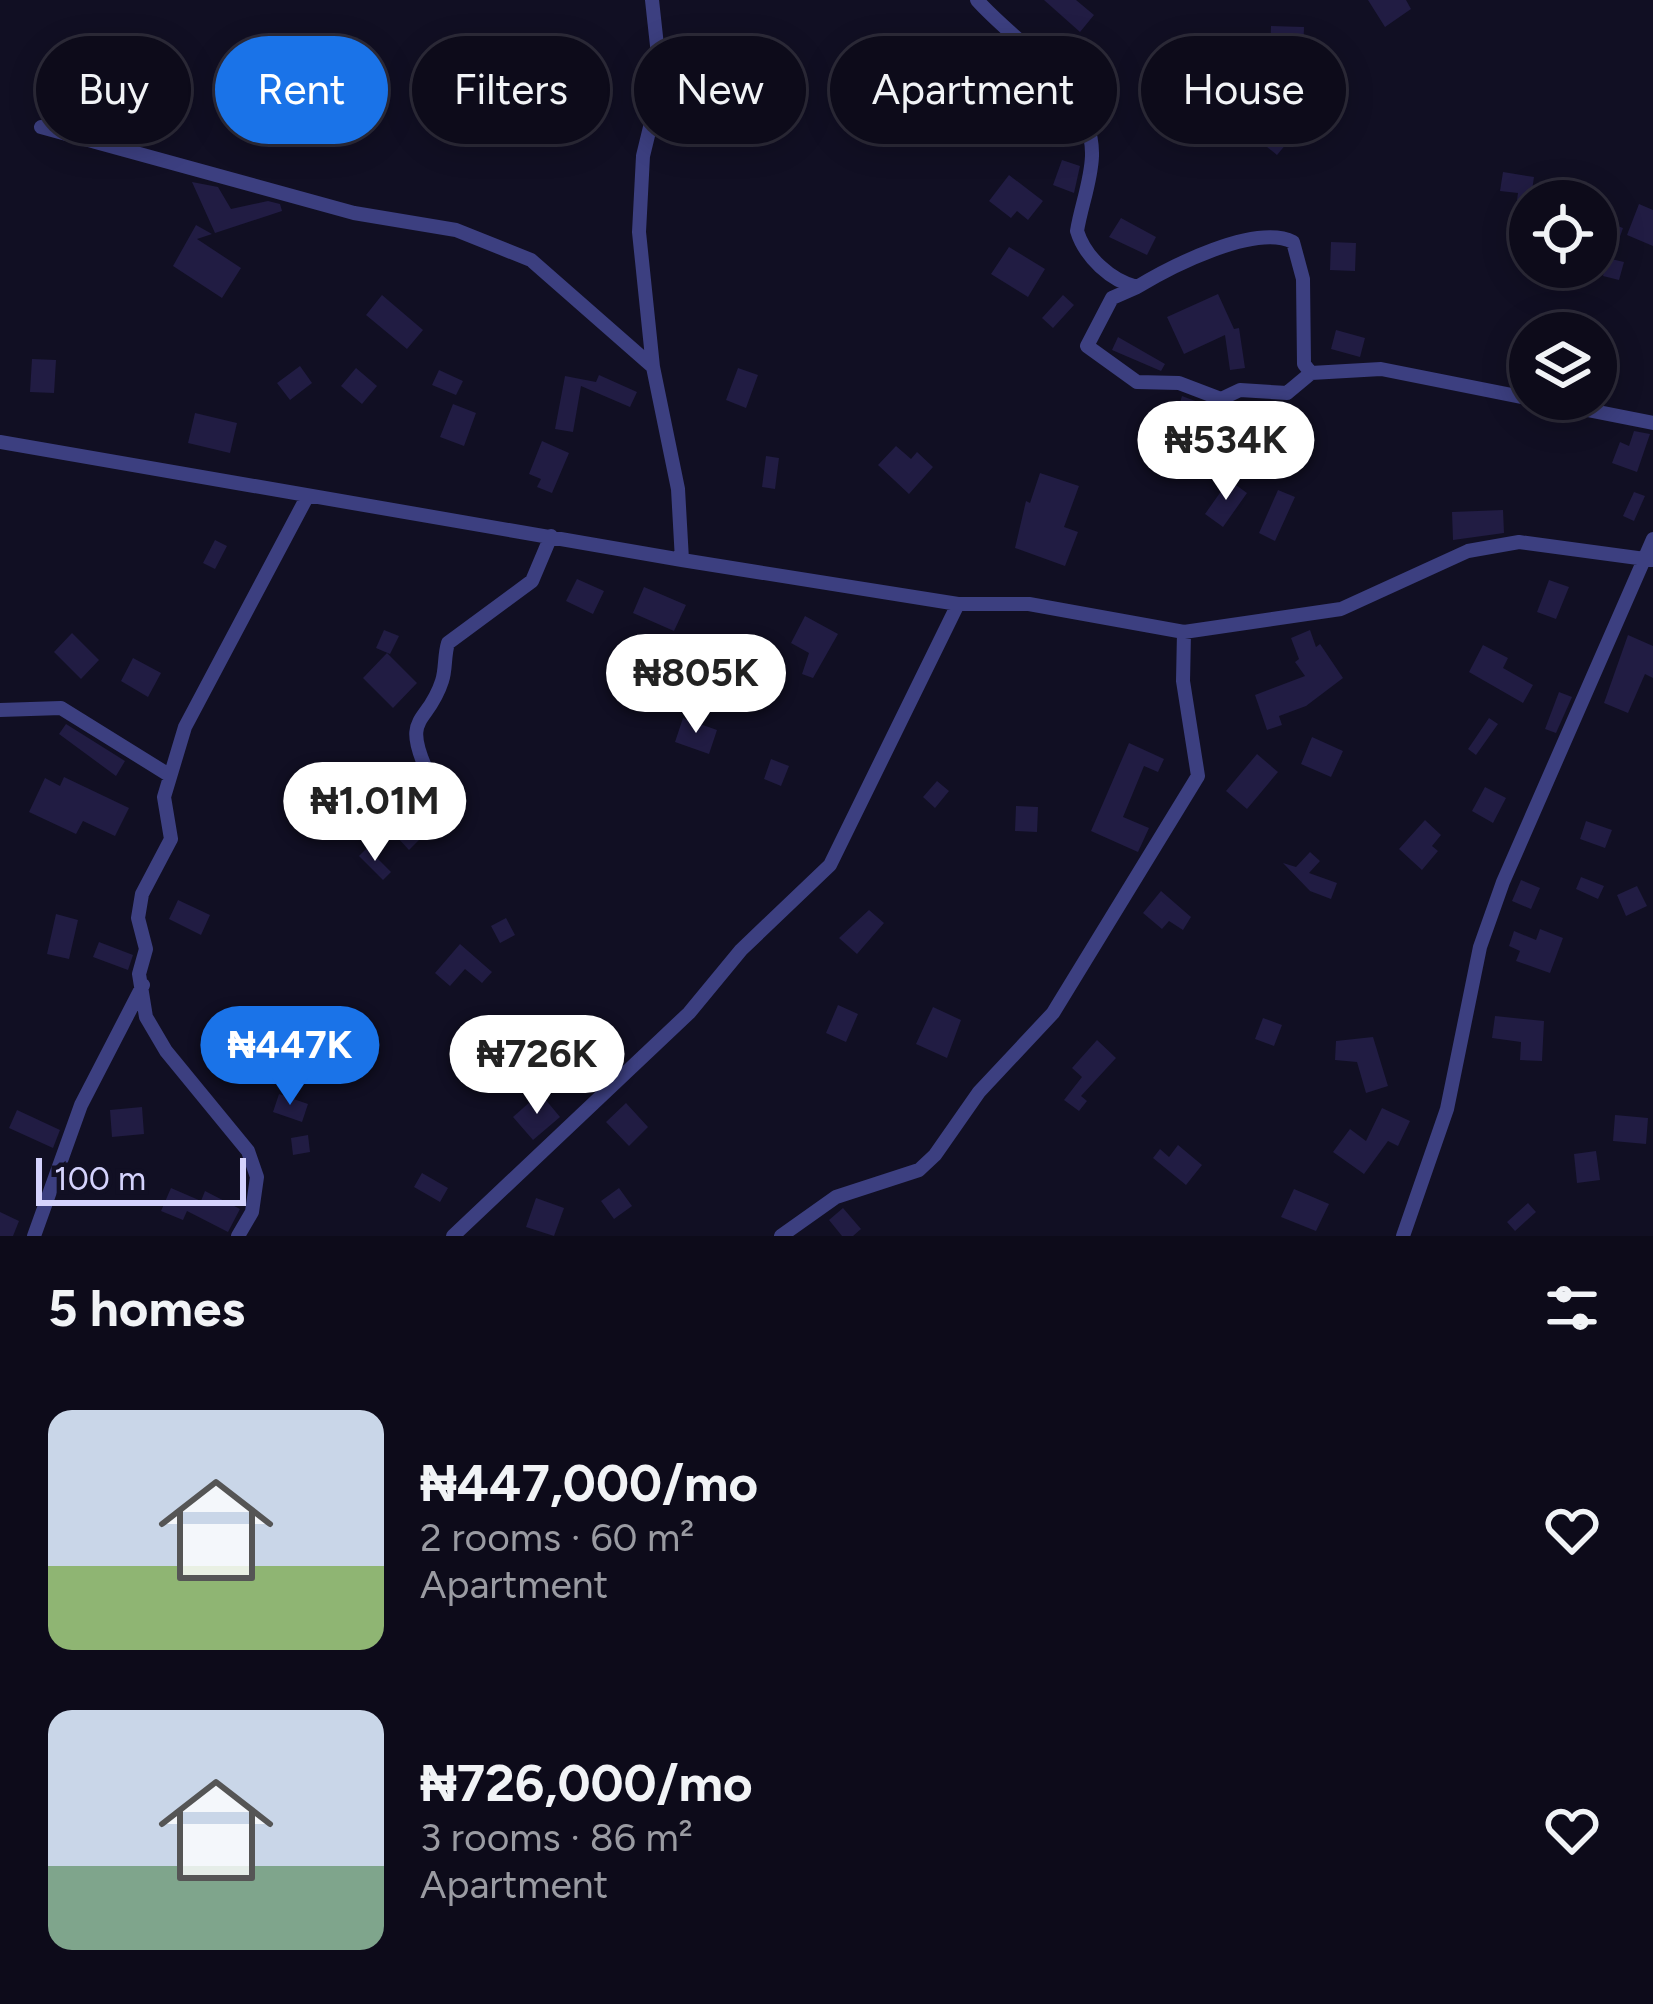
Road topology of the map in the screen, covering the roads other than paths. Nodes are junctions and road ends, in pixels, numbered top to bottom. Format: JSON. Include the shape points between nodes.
{"nodes":[{"id":1,"x":652,"y":0,"type":"edge"},
{"id":2,"x":977,"y":0,"type":"edge"},
{"id":3,"x":103,"y":144,"type":"edge"},
{"id":4,"x":1137,"y":287,"type":"junction"},
{"id":5,"x":653,"y":367,"type":"junction"},
{"id":6,"x":1308,"y":369,"type":"junction"},
{"id":7,"x":1653,"y":423,"type":"edge"},
{"id":8,"x":0,"y":442,"type":"edge"},
{"id":9,"x":307,"y":497,"type":"junction"},
{"id":10,"x":551,"y":536,"type":"junction"},
{"id":11,"x":1653,"y":539,"type":"edge"},
{"id":12,"x":1650,"y":559,"type":"edge"},
{"id":13,"x":682,"y":560,"type":"junction"},
{"id":14,"x":958,"y":604,"type":"junction"},
{"id":15,"x":1184,"y":632,"type":"junction"},
{"id":16,"x":0,"y":710,"type":"edge"},
{"id":17,"x":426,"y":769,"type":"dead end"},
{"id":18,"x":169,"y":775,"type":"junction"},
{"id":19,"x":143,"y":985,"type":"junction"},
{"id":20,"x":127,"y":1012,"type":"junction"},
{"id":21,"x":146,"y":1017,"type":"junction"},
{"id":22,"x":34,"y":1236,"type":"edge"},
{"id":23,"x":238,"y":1236,"type":"edge"},
{"id":24,"x":454,"y":1236,"type":"edge"},
{"id":25,"x":781,"y":1236,"type":"edge"},
{"id":26,"x":1403,"y":1236,"type":"edge"}],
"edges":[{"from":1,"to":5,"type":"street","via":[[661,82],[639,211]]},
{"from":2,"to":4,"type":"street","via":[[1076,102],[1092,149],[1080,242],[1114,278]]},
{"from":3,"to":5,"type":"street","via":[[354,213],[439,224],[531,260]]},
{"from":4,"to":6,"type":"street","via":[[1201,255],[1284,237],[1300,252]]},
{"from":4,"to":6,"type":"street","via":[[1112,298],[1087,346],[1137,382],[1179,383],[1221,399],[1240,390],[1287,393]]},
{"from":5,"to":13,"type":"street","via":[[678,489]]},
{"from":6,"to":7,"type":"street","via":[[1381,369]]},
{"from":8,"to":9,"type":"street"},
{"from":9,"to":10,"type":"street"},
{"from":9,"to":18,"type":"street","via":[[185,728]]},
{"from":10,"to":13,"type":"street"},
{"from":10,"to":17,"type":"street","via":[[532,581],[448,643],[442,682],[416,721]]},
{"from":11,"to":12,"type":"street"},
{"from":12,"to":15,"type":"street","via":[[1519,542],[1468,551],[1341,609]]},
{"from":12,"to":26,"type":"street","via":[[1495,904],[1447,1109]]},
{"from":13,"to":14,"type":"street"},
{"from":14,"to":15,"type":"street","via":[[1029,604]]},
{"from":14,"to":24,"type":"street","via":[[830,865],[689,1013]]},
{"from":15,"to":25,"type":"street","via":[[1183,681],[1198,759],[1191,794],[1053,1013],[919,1170],[836,1197]]},
{"from":16,"to":18,"type":"street","via":[[61,708]]},
{"from":18,"to":19,"type":"street","via":[[171,838],[138,918]]},
{"from":19,"to":20,"type":"street"},
{"from":19,"to":21,"type":"street"},
{"from":20,"to":21,"type":"street"},
{"from":20,"to":22,"type":"street","via":[[81,1105]]},
{"from":21,"to":23,"type":"street","via":[[248,1151],[257,1177]]}]}
